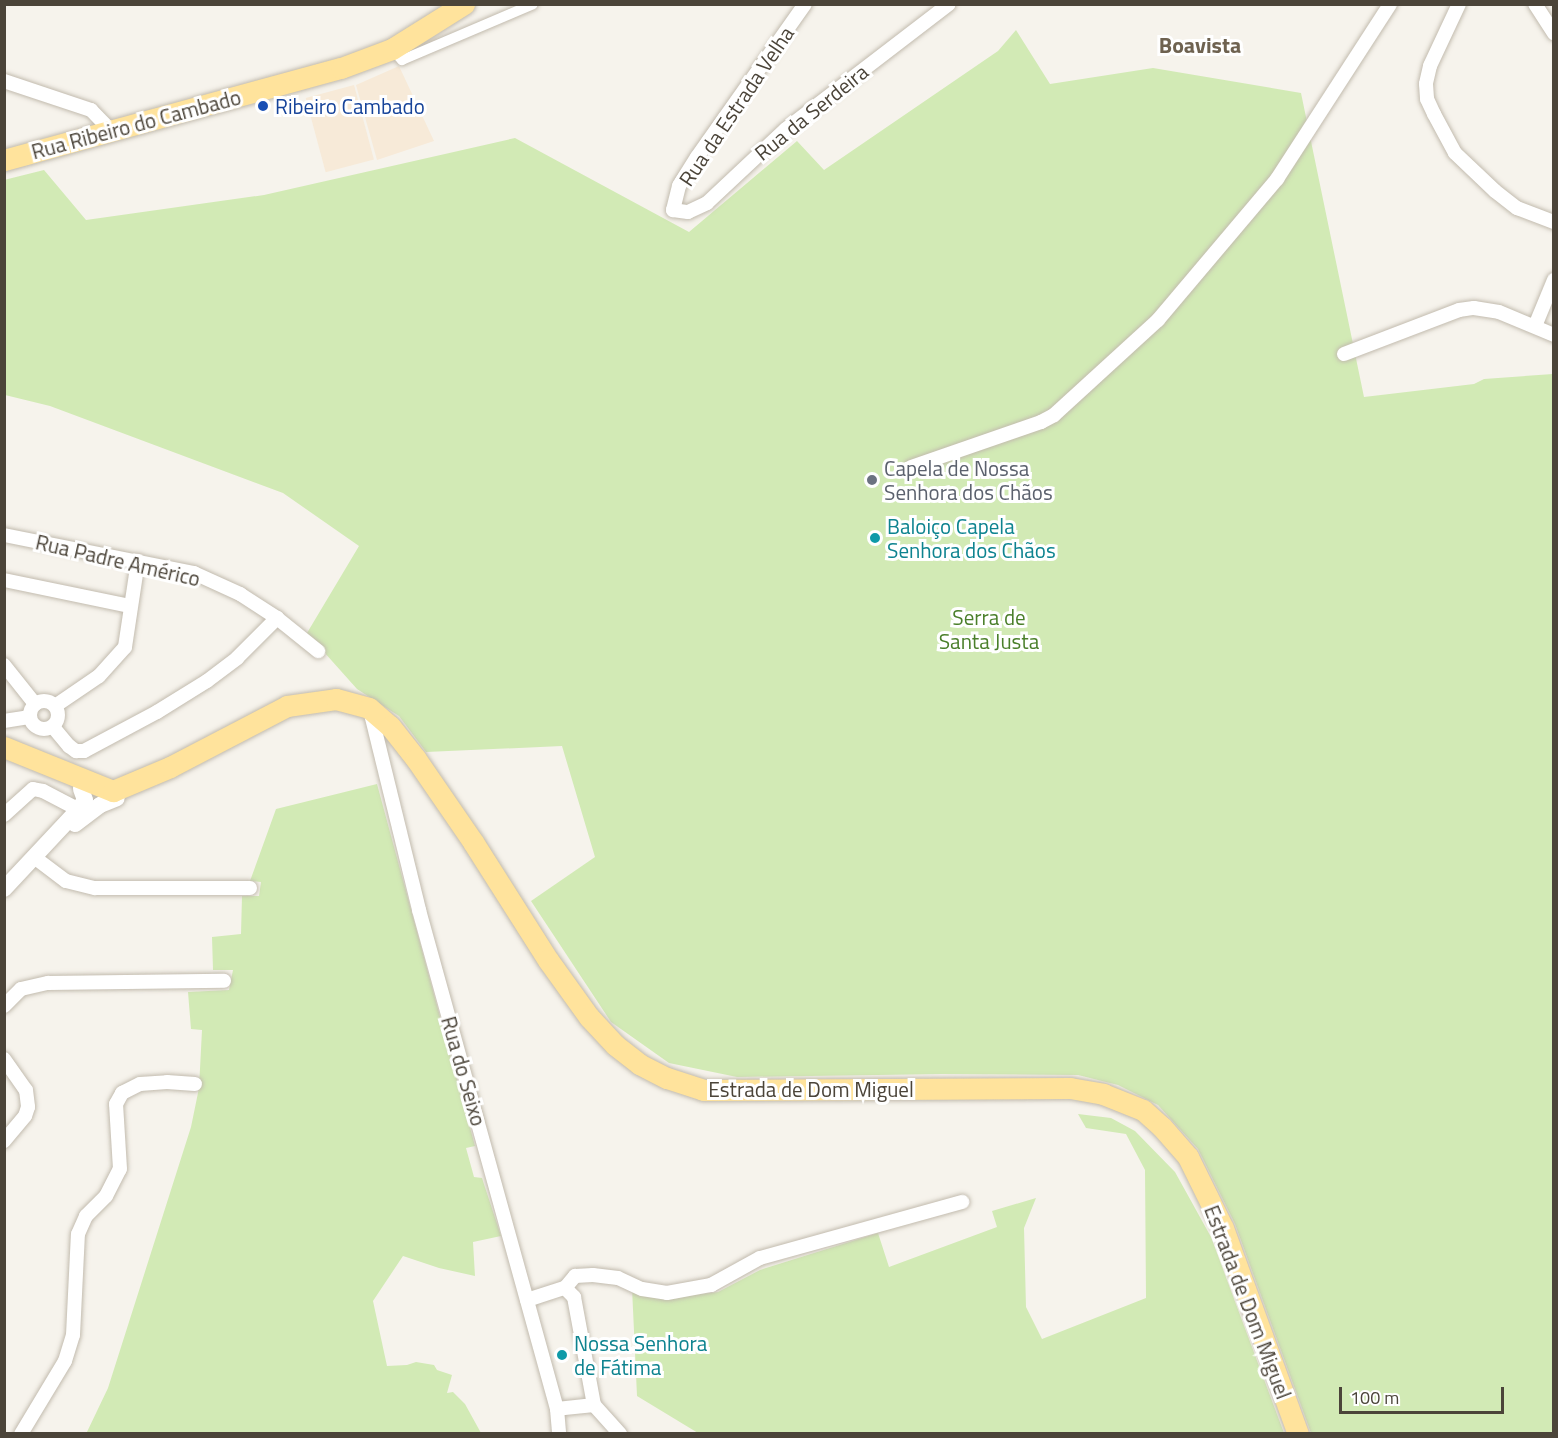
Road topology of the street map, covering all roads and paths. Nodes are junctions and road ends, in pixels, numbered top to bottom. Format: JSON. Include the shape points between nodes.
{"nodes":[{"id":1,"x":464,"y":4,"type":"edge"},
{"id":2,"x":533,"y":4,"type":"edge"},
{"id":3,"x":805,"y":4,"type":"edge"},
{"id":4,"x":949,"y":4,"type":"edge"},
{"id":5,"x":1390,"y":4,"type":"edge"},
{"id":6,"x":1459,"y":4,"type":"edge"},
{"id":7,"x":1535,"y":4,"type":"edge"},
{"id":8,"x":1554,"y":33,"type":"edge"},
{"id":9,"x":393,"y":49,"type":"junction"},
{"id":10,"x":4,"y":81,"type":"edge"},
{"id":11,"x":111,"y":131,"type":"junction"},
{"id":12,"x":4,"y":160,"type":"edge"},
{"id":13,"x":673,"y":210,"type":"joint"},
{"id":14,"x":1554,"y":222,"type":"edge"},
{"id":15,"x":1554,"y":280,"type":"edge"},
{"id":16,"x":1535,"y":326,"type":"junction"},
{"id":17,"x":1554,"y":335,"type":"edge"},
{"id":18,"x":1344,"y":354,"type":"dead end"},
{"id":19,"x":911,"y":466,"type":"dead end"},
{"id":20,"x":4,"y":535,"type":"edge"},
{"id":21,"x":138,"y":561,"type":"junction"},
{"id":22,"x":4,"y":580,"type":"edge"},
{"id":23,"x":130,"y":606,"type":"junction"},
{"id":24,"x":277,"y":618,"type":"junction"},
{"id":25,"x":318,"y":651,"type":"dead end"},
{"id":26,"x":4,"y":665,"type":"edge"},
{"id":27,"x":35,"y":704,"type":"junction"},
{"id":28,"x":55,"y":706,"type":"junction"},
{"id":29,"x":369,"y":708,"type":"junction"},
{"id":30,"x":29,"y":717,"type":"junction"},
{"id":31,"x":4,"y":721,"type":"edge"},
{"id":32,"x":53,"y":727,"type":"junction"},
{"id":33,"x":4,"y":747,"type":"edge"},
{"id":34,"x":4,"y":758,"type":"edge"},
{"id":35,"x":170,"y":767,"type":"junction"},
{"id":36,"x":82,"y":805,"type":"junction"},
{"id":37,"x":4,"y":815,"type":"edge"},
{"id":38,"x":34,"y":857,"type":"junction"},
{"id":39,"x":250,"y":888,"type":"dead end"},
{"id":40,"x":4,"y":889,"type":"edge"},
{"id":41,"x":224,"y":981,"type":"dead end"},
{"id":42,"x":4,"y":1006,"type":"edge"},
{"id":43,"x":7,"y":1065,"type":"edge"},
{"id":44,"x":195,"y":1084,"type":"dead end"},
{"id":45,"x":4,"y":1141,"type":"edge"},
{"id":46,"x":962,"y":1202,"type":"dead end"},
{"id":47,"x":565,"y":1288,"type":"junction"},
{"id":48,"x":526,"y":1300,"type":"junction"},
{"id":49,"x":594,"y":1405,"type":"junction"},
{"id":50,"x":557,"y":1409,"type":"junction"},
{"id":51,"x":21,"y":1434,"type":"edge"},
{"id":52,"x":559,"y":1434,"type":"edge"},
{"id":53,"x":620,"y":1434,"type":"edge"},
{"id":54,"x":1298,"y":1434,"type":"edge"}],
"edges":[{"from":1,"to":9,"type":"main road","name":"Rua Ribeiro do Cambado"},
{"from":2,"to":9,"type":"street","via":[[402,60]]},
{"from":3,"to":13,"type":"street","name":"Rua da Estrada Velha","via":[[679,186]]},
{"from":4,"to":13,"type":"street","name":"Rua da Serdeira","via":[[786,129],[707,203],[688,212]]},
{"from":5,"to":19,"type":"street","via":[[1277,179],[1158,320],[1041,422]]},
{"from":6,"to":14,"type":"street","via":[[1430,66],[1426,84],[1430,107],[1455,153],[1480,177],[1517,208]]},
{"from":7,"to":8,"type":"street"},
{"from":9,"to":11,"type":"main road","name":"Rua Ribeiro do Cambado","via":[[341,68]]},
{"from":10,"to":11,"type":"street","via":[[91,110]]},
{"from":11,"to":12,"type":"main road","name":"Rua Ribeiro do Cambado"},
{"from":15,"to":16,"type":"street"},
{"from":16,"to":17,"type":"street"},
{"from":16,"to":18,"type":"street","via":[[1499,312],[1459,310]]},
{"from":20,"to":21,"type":"street","name":"Rua Padre Américo"},
{"from":21,"to":23,"type":"street"},
{"from":21,"to":24,"type":"street","name":"Rua Padre Américo","via":[[194,573],[240,594]]},
{"from":22,"to":23,"type":"street"},
{"from":23,"to":28,"type":"street","via":[[125,647],[117,658]]},
{"from":24,"to":25,"type":"street","name":"Rua Padre Américo"},
{"from":24,"to":32,"type":"street","via":[[207,681],[84,751],[69,746]]},
{"from":26,"to":27,"type":"street"},
{"from":27,"to":28,"type":"street","via":[[43,701]]},
{"from":27,"to":30,"type":"street"},
{"from":28,"to":32,"type":"street","via":[[58,719]]},
{"from":29,"to":35,"type":"main road","name":"Estrada de Dom Miguel","via":[[336,699],[287,706]]},
{"from":29,"to":48,"type":"street","name":"Rua do Seixo","via":[[419,910]]},
{"from":29,"to":54,"type":"main road","name":"Estrada de Dom Miguel","via":[[390,726],[416,759],[589,1017],[639,1064],[703,1090],[1070,1088],[1103,1094],[1143,1110],[1188,1157],[1223,1228]]},
{"from":30,"to":31,"type":"street"},
{"from":30,"to":32,"type":"street","via":[[40,729]]},
{"from":33,"to":35,"type":"main road","name":"Estrada de Dom Miguel","via":[[113,791]]},
{"from":34,"to":36,"type":"main road","name":"Estrada de Dom Miguel"},
{"from":35,"to":36,"type":"main road","name":"Estrada de Dom Miguel","via":[[137,790]]},
{"from":36,"to":37,"type":"street","via":[[33,789]]},
{"from":36,"to":38,"type":"street","via":[[68,830],[54,837]]},
{"from":38,"to":39,"type":"street","via":[[66,881],[95,888]]},
{"from":38,"to":40,"type":"street"},
{"from":41,"to":42,"type":"street","via":[[48,983],[21,989]]},
{"from":43,"to":45,"type":"street","via":[[26,1090],[28,1107]]},
{"from":44,"to":51,"type":"street","via":[[167,1082],[130,1087],[116,1104],[120,1169],[106,1196],[86,1216],[78,1234],[70,1344],[65,1361]]},
{"from":46,"to":47,"type":"street","via":[[760,1258],[711,1285],[667,1293],[593,1275],[575,1276]]},
{"from":47,"to":48,"type":"street"},
{"from":47,"to":49,"type":"street","via":[[574,1297]]},
{"from":48,"to":50,"type":"street","name":"Rua do Seixo"},
{"from":49,"to":50,"type":"street"},
{"from":49,"to":53,"type":"street"},
{"from":50,"to":52,"type":"street","name":"Rua do Seixo"}]}
